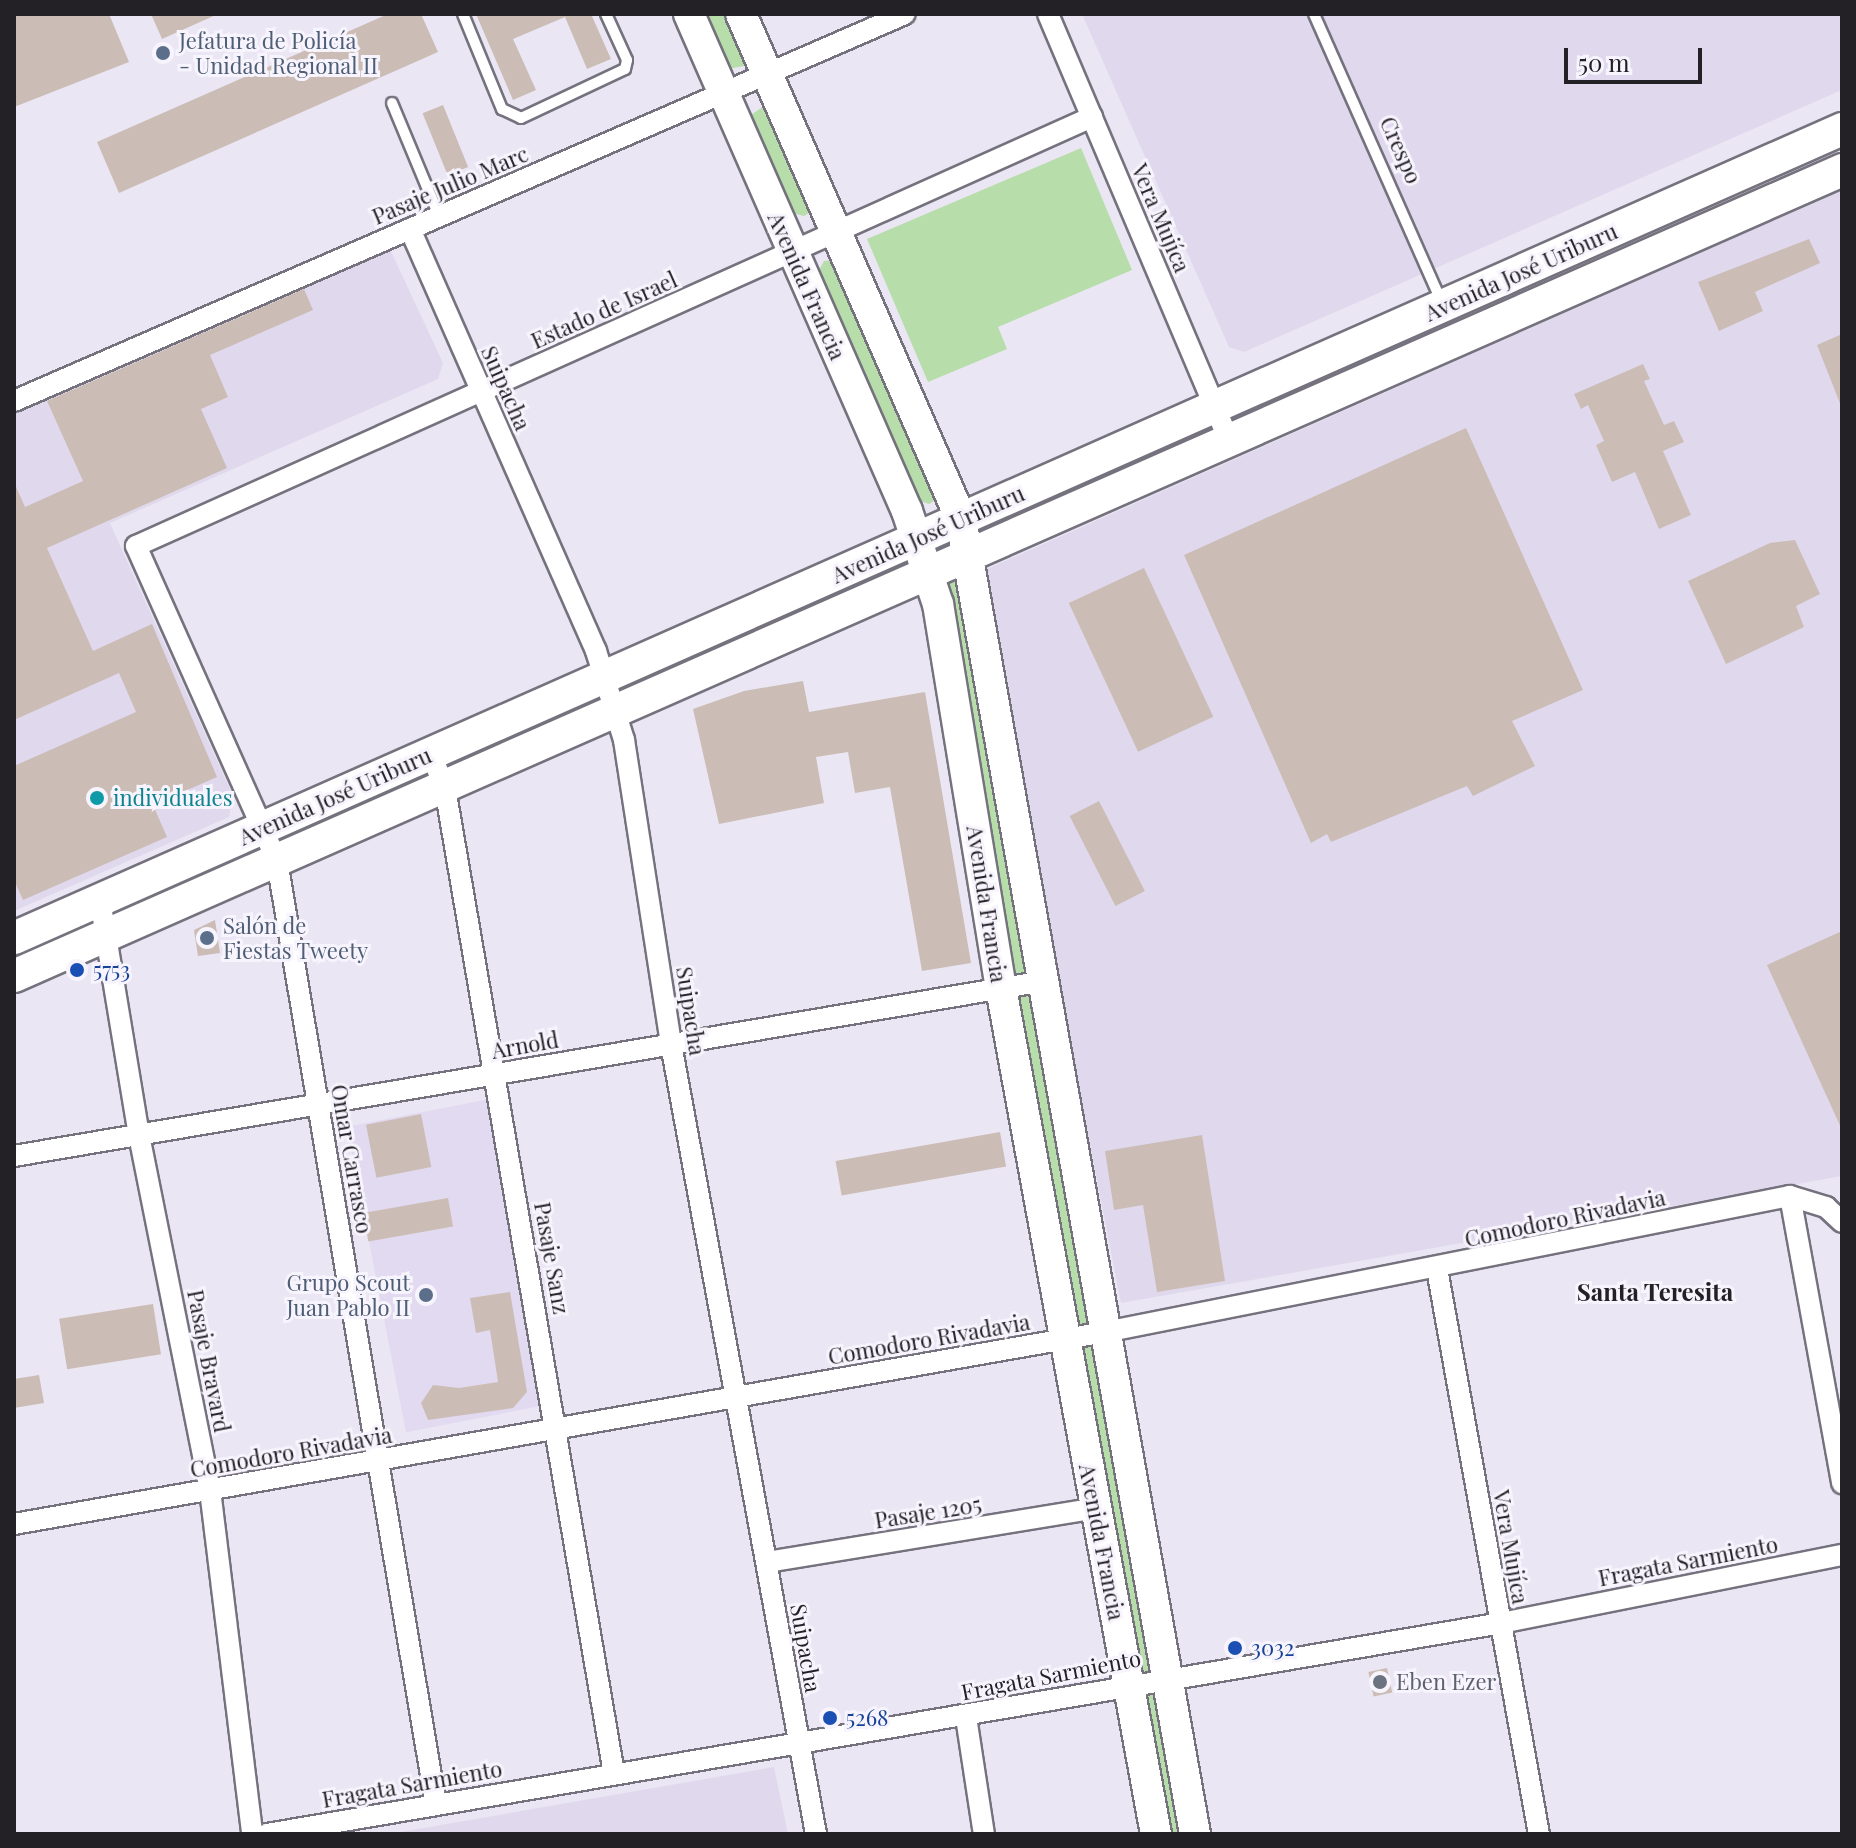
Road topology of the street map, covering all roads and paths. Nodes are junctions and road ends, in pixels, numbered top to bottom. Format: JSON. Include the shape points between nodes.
{"nodes":[{"id":1,"x":463,"y":14,"type":"edge"},
{"id":2,"x":606,"y":14,"type":"edge"},
{"id":3,"x":689,"y":14,"type":"edge"},
{"id":4,"x":741,"y":14,"type":"edge"},
{"id":5,"x":905,"y":14,"type":"edge"},
{"id":6,"x":1048,"y":14,"type":"edge"},
{"id":7,"x":1314,"y":14,"type":"edge"},
{"id":8,"x":767,"y":74,"type":"junction"},
{"id":9,"x":723,"y":93,"type":"junction"},
{"id":10,"x":392,"y":103,"type":"dead end"},
{"id":11,"x":1092,"y":117,"type":"junction"},
{"id":12,"x":1842,"y":129,"type":"edge"},
{"id":13,"x":1842,"y":170,"type":"edge"},
{"id":14,"x":439,"y":216,"type":"junction"},
{"id":15,"x":1640,"y":219,"type":"junction"},
{"id":16,"x":410,"y":229,"type":"junction"},
{"id":17,"x":837,"y":232,"type":"junction"},
{"id":18,"x":792,"y":252,"type":"junction"},
{"id":19,"x":1656,"y":252,"type":"junction"},
{"id":20,"x":1443,"y":306,"type":"junction"},
{"id":21,"x":1458,"y":340,"type":"junction"},
{"id":22,"x":481,"y":391,"type":"junction"},
{"id":23,"x":14,"y":401,"type":"edge"},
{"id":24,"x":1215,"y":407,"type":"junction"},
{"id":25,"x":1230,"y":442,"type":"junction"},
{"id":26,"x":961,"y":519,"type":"junction"},
{"id":27,"x":917,"y":539,"type":"junction"},
{"id":28,"x":136,"y":546,"type":"joint"},
{"id":29,"x":970,"y":557,"type":"junction"},
{"id":30,"x":930,"y":575,"type":"junction"},
{"id":31,"x":604,"y":677,"type":"junction"},
{"id":32,"x":615,"y":713,"type":"junction"},
{"id":33,"x":431,"y":754,"type":"junction"},
{"id":34,"x":445,"y":788,"type":"junction"},
{"id":35,"x":262,"y":828,"type":"junction"},
{"id":36,"x":277,"y":861,"type":"junction"},
{"id":37,"x":100,"y":900,"type":"junction"},
{"id":38,"x":107,"y":936,"type":"junction"},
{"id":39,"x":14,"y":938,"type":"edge"},
{"id":40,"x":14,"y":976,"type":"edge"},
{"id":41,"x":1044,"y":981,"type":"junction"},
{"id":42,"x":1001,"y":988,"type":"junction"},
{"id":43,"x":671,"y":1044,"type":"junction"},
{"id":44,"x":495,"y":1074,"type":"junction"},
{"id":45,"x":318,"y":1104,"type":"junction"},
{"id":46,"x":139,"y":1135,"type":"junction"},
{"id":47,"x":14,"y":1156,"type":"edge"},
{"id":48,"x":1790,"y":1196,"type":"junction"},
{"id":49,"x":1842,"y":1222,"type":"edge"},
{"id":50,"x":1437,"y":1269,"type":"junction"},
{"id":51,"x":1105,"y":1332,"type":"junction"},
{"id":52,"x":1064,"y":1339,"type":"junction"},
{"id":53,"x":737,"y":1397,"type":"junction"},
{"id":54,"x":559,"y":1430,"type":"junction"},
{"id":55,"x":380,"y":1461,"type":"junction"},
{"id":56,"x":1842,"y":1483,"type":"edge"},
{"id":57,"x":210,"y":1490,"type":"junction"},
{"id":58,"x":1096,"y":1508,"type":"junction"},
{"id":59,"x":14,"y":1524,"type":"edge"},
{"id":60,"x":1842,"y":1555,"type":"edge"},
{"id":61,"x":767,"y":1562,"type":"junction"},
{"id":62,"x":1501,"y":1623,"type":"junction"},
{"id":63,"x":1166,"y":1678,"type":"junction"},
{"id":64,"x":1129,"y":1684,"type":"junction"},
{"id":65,"x":966,"y":1717,"type":"junction"},
{"id":66,"x":799,"y":1746,"type":"junction"},
{"id":67,"x":614,"y":1774,"type":"junction"},
{"id":68,"x":436,"y":1805,"type":"junction"},
{"id":69,"x":252,"y":1834,"type":"edge"},
{"id":70,"x":267,"y":1834,"type":"edge"},
{"id":71,"x":816,"y":1834,"type":"edge"},
{"id":72,"x":984,"y":1834,"type":"edge"},
{"id":73,"x":1156,"y":1834,"type":"edge"},
{"id":74,"x":1195,"y":1834,"type":"edge"},
{"id":75,"x":1539,"y":1834,"type":"edge"}],
"edges":[{"from":1,"to":2,"type":"lane","via":[[502,109],[521,118],[625,69],[627,60]]},
{"from":3,"to":9,"type":"main road","name":"Avenida Francia"},
{"from":4,"to":8,"type":"main road","name":"Avenida Francia"},
{"from":5,"to":8,"type":"street","name":"Pasaje Julio Marc"},
{"from":6,"to":11,"type":"street","name":"Vera Mujíca"},
{"from":7,"to":20,"type":"lane","name":"Crespo"},
{"from":8,"to":9,"type":"street","name":"Pasaje Julio Marc"},
{"from":8,"to":17,"type":"main road","name":"Avenida Francia"},
{"from":9,"to":14,"type":"street","name":"Pasaje Julio Marc"},
{"from":9,"to":18,"type":"main road","name":"Avenida Francia"},
{"from":10,"to":14,"type":"lane"},
{"from":11,"to":17,"type":"street","name":"Estado de Israel"},
{"from":11,"to":24,"type":"street","name":"Vera Mujíca"},
{"from":12,"to":15,"type":"main road","name":"Avenida José Uriburu"},
{"from":13,"to":19,"type":"main road","name":"Avenida José Uriburu"},
{"from":14,"to":16,"type":"street","name":"Pasaje Julio Marc"},
{"from":15,"to":19,"type":"street"},
{"from":15,"to":20,"type":"main road","name":"Avenida José Uriburu"},
{"from":16,"to":22,"type":"street","name":"Suipacha"},
{"from":16,"to":23,"type":"street","name":"Pasaje Julio Marc"},
{"from":17,"to":18,"type":"street","name":"Estado de Israel"},
{"from":17,"to":26,"type":"main road","name":"Avenida Francia"},
{"from":18,"to":22,"type":"street","name":"Estado de Israel"},
{"from":18,"to":27,"type":"main road","name":"Avenida Francia"},
{"from":19,"to":21,"type":"main road","name":"Avenida José Uriburu"},
{"from":20,"to":21,"type":"street"},
{"from":20,"to":24,"type":"main road","name":"Avenida José Uriburu"},
{"from":21,"to":25,"type":"main road","name":"Avenida José Uriburu"},
{"from":22,"to":28,"type":"street","name":"Estado de Israel"},
{"from":22,"to":31,"type":"street","name":"Suipacha"},
{"from":24,"to":25,"type":"street","name":"Vera Mujíca"},
{"from":24,"to":26,"type":"main road","name":"Avenida José Uriburu"},
{"from":25,"to":29,"type":"main road","name":"Avenida José Uriburu"},
{"from":26,"to":27,"type":"main road","name":"Avenida José Uriburu"},
{"from":26,"to":29,"type":"main road","name":"Avenida Francia"},
{"from":27,"to":30,"type":"main road","name":"Avenida Francia"},
{"from":27,"to":31,"type":"main road","name":"Avenida José Uriburu"},
{"from":28,"to":35,"type":"street","name":"Omar Carrasco"},
{"from":29,"to":30,"type":"main road","name":"Avenida José Uriburu"},
{"from":29,"to":41,"type":"main road","name":"Avenida Francia"},
{"from":30,"to":32,"type":"main road","name":"Avenida José Uriburu"},
{"from":30,"to":42,"type":"main road","name":"Avenida Francia"},
{"from":31,"to":32,"type":"street","name":"Suipacha"},
{"from":31,"to":33,"type":"main road","name":"Avenida José Uriburu"},
{"from":32,"to":34,"type":"main road","name":"Avenida José Uriburu"},
{"from":32,"to":43,"type":"street","name":"Suipacha","via":[[624,740]]},
{"from":33,"to":34,"type":"street","name":"Pasaje Sanz"},
{"from":33,"to":35,"type":"main road","name":"Avenida José Uriburu"},
{"from":34,"to":36,"type":"main road","name":"Avenida José Uriburu"},
{"from":34,"to":44,"type":"street","name":"Pasaje Sanz"},
{"from":35,"to":36,"type":"street","name":"Omar Carrasco"},
{"from":35,"to":37,"type":"main road","name":"Avenida José Uriburu"},
{"from":36,"to":38,"type":"main road","name":"Avenida José Uriburu"},
{"from":36,"to":45,"type":"street","name":"Omar Carrasco"},
{"from":37,"to":38,"type":"street","name":"Pasaje Bravard"},
{"from":37,"to":39,"type":"main road","name":"Avenida José Uriburu"},
{"from":38,"to":40,"type":"main road","name":"Avenida José Uriburu"},
{"from":38,"to":46,"type":"street","name":"Pasaje Bravard"},
{"from":41,"to":42,"type":"street","name":"Arnold"},
{"from":41,"to":51,"type":"main road","name":"Avenida Francia"},
{"from":42,"to":43,"type":"street","name":"Arnold"},
{"from":42,"to":52,"type":"main road","name":"Avenida Francia"},
{"from":43,"to":44,"type":"street","name":"Arnold"},
{"from":43,"to":53,"type":"street","name":"Suipacha"},
{"from":44,"to":45,"type":"street","name":"Arnold"},
{"from":44,"to":54,"type":"street","name":"Pasaje Sanz"},
{"from":45,"to":46,"type":"street","name":"Arnold"},
{"from":45,"to":55,"type":"street","name":"Omar Carrasco"},
{"from":46,"to":47,"type":"street","name":"Arnold"},
{"from":46,"to":57,"type":"street","name":"Pasaje Bravard"},
{"from":48,"to":49,"type":"street","via":[[1826,1207]]},
{"from":48,"to":50,"type":"street","name":"Comodoro Rivadavia"},
{"from":48,"to":56,"type":"street"},
{"from":50,"to":51,"type":"street","name":"Comodoro Rivadavia"},
{"from":50,"to":62,"type":"street","name":"Vera Mujíca"},
{"from":51,"to":52,"type":"street","name":"Comodoro Rivadavia"},
{"from":51,"to":63,"type":"main road","name":"Avenida Francia"},
{"from":52,"to":53,"type":"street","name":"Comodoro Rivadavia"},
{"from":52,"to":58,"type":"main road","name":"Avenida Francia"},
{"from":53,"to":54,"type":"street","name":"Comodoro Rivadavia"},
{"from":53,"to":61,"type":"street","name":"Suipacha"},
{"from":54,"to":55,"type":"street","name":"Comodoro Rivadavia"},
{"from":54,"to":67,"type":"street","name":"Pasaje Sanz"},
{"from":55,"to":57,"type":"street","name":"Comodoro Rivadavia"},
{"from":55,"to":68,"type":"street","name":"Omar Carrasco"},
{"from":57,"to":59,"type":"street","name":"Comodoro Rivadavia"},
{"from":57,"to":69,"type":"street","name":"Pasaje Bravard"},
{"from":58,"to":61,"type":"street","name":"Pasaje 1205"},
{"from":58,"to":64,"type":"main road","name":"Avenida Francia"},
{"from":60,"to":62,"type":"street","name":"Fragata Sarmiento"},
{"from":61,"to":66,"type":"street","name":"Suipacha"},
{"from":62,"to":63,"type":"street","name":"Fragata Sarmiento"},
{"from":62,"to":75,"type":"street","name":"Vera Mujíca"},
{"from":63,"to":64,"type":"street","name":"Fragata Sarmiento"},
{"from":63,"to":74,"type":"main road","name":"Avenida Francia"},
{"from":64,"to":65,"type":"street","name":"Fragata Sarmiento"},
{"from":64,"to":73,"type":"main road","name":"Avenida Francia"},
{"from":65,"to":66,"type":"street","name":"Fragata Sarmiento"},
{"from":65,"to":72,"type":"street"},
{"from":66,"to":67,"type":"street","name":"Fragata Sarmiento"},
{"from":66,"to":71,"type":"street","name":"Suipacha"},
{"from":67,"to":68,"type":"street","name":"Fragata Sarmiento"},
{"from":68,"to":70,"type":"street","name":"Fragata Sarmiento"}]}
